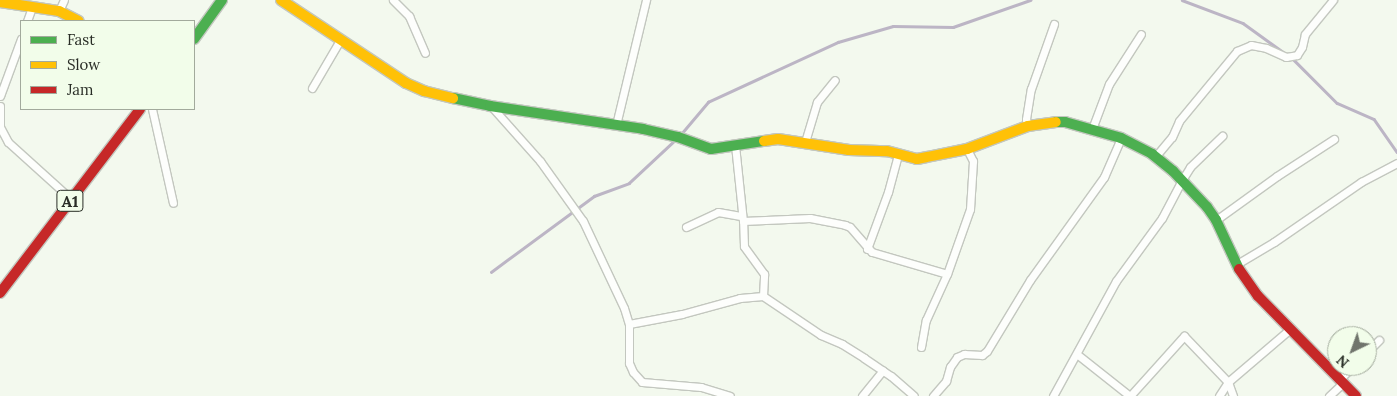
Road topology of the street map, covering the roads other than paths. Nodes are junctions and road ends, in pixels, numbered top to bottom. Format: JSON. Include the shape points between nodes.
{"nodes":[{"id":1,"x":64,"y":0,"type":"edge"},
{"id":2,"x":222,"y":0,"type":"edge"},
{"id":3,"x":281,"y":0,"type":"edge"},
{"id":4,"x":393,"y":0,"type":"edge"},
{"id":5,"x":646,"y":0,"type":"edge"},
{"id":6,"x":1333,"y":0,"type":"edge"},
{"id":7,"x":0,"y":2,"type":"edge"},
{"id":8,"x":32,"y":7,"type":"junction"},
{"id":9,"x":59,"y":11,"type":"junction"},
{"id":10,"x":27,"y":20,"type":"edge"},
{"id":11,"x":77,"y":20,"type":"edge"},
{"id":12,"x":1054,"y":24,"type":"dead end"},
{"id":13,"x":1141,"y":34,"type":"dead end"},
{"id":14,"x":195,"y":38,"type":"edge"},
{"id":15,"x":340,"y":40,"type":"junction"},
{"id":16,"x":20,"y":42,"type":"edge"},
{"id":17,"x":425,"y":52,"type":"dead end"},
{"id":18,"x":835,"y":80,"type":"dead end"},
{"id":19,"x":312,"y":88,"type":"dead end"},
{"id":20,"x":0,"y":96,"type":"edge"},
{"id":21,"x":0,"y":106,"type":"edge"},
{"id":22,"x":490,"y":106,"type":"junction"},
{"id":23,"x":139,"y":110,"type":"edge"},
{"id":24,"x":152,"y":110,"type":"edge"},
{"id":25,"x":616,"y":125,"type":"junction"},
{"id":26,"x":1028,"y":126,"type":"junction"},
{"id":27,"x":1092,"y":129,"type":"junction"},
{"id":28,"x":1222,"y":136,"type":"dead end"},
{"id":29,"x":1121,"y":138,"type":"junction"},
{"id":30,"x":1334,"y":139,"type":"dead end"},
{"id":31,"x":805,"y":142,"type":"junction"},
{"id":32,"x":735,"y":145,"type":"junction"},
{"id":33,"x":967,"y":150,"type":"junction"},
{"id":34,"x":898,"y":154,"type":"junction"},
{"id":35,"x":1154,"y":157,"type":"junction"},
{"id":36,"x":1397,"y":164,"type":"edge"},
{"id":37,"x":1182,"y":180,"type":"junction"},
{"id":38,"x":71,"y":199,"type":"junction"},
{"id":39,"x":173,"y":203,"type":"dead end"},
{"id":40,"x":742,"y":218,"type":"junction"},
{"id":41,"x":1216,"y":220,"type":"junction"},
{"id":42,"x":686,"y":227,"type":"dead end"},
{"id":43,"x":867,"y":249,"type":"junction"},
{"id":44,"x":1237,"y":264,"type":"junction"},
{"id":45,"x":947,"y":274,"type":"junction"},
{"id":46,"x":0,"y":293,"type":"edge"},
{"id":47,"x":763,"y":296,"type":"junction"},
{"id":48,"x":629,"y":324,"type":"junction"},
{"id":49,"x":1290,"y":329,"type":"junction"},
{"id":50,"x":921,"y":347,"type":"dead end"},
{"id":51,"x":1078,"y":355,"type":"junction"},
{"id":52,"x":883,"y":370,"type":"junction"},
{"id":53,"x":1346,"y":376,"type":"edge"},
{"id":54,"x":1342,"y":381,"type":"junction"},
{"id":55,"x":1228,"y":382,"type":"junction"},
{"id":56,"x":730,"y":396,"type":"edge"},
{"id":57,"x":862,"y":396,"type":"edge"},
{"id":58,"x":914,"y":396,"type":"edge"},
{"id":59,"x":933,"y":396,"type":"edge"},
{"id":60,"x":1053,"y":396,"type":"edge"},
{"id":61,"x":1219,"y":396,"type":"edge"},
{"id":62,"x":1233,"y":396,"type":"edge"},
{"id":63,"x":1330,"y":396,"type":"edge"},
{"id":64,"x":1356,"y":396,"type":"edge"}],
"edges":[{"from":1,"to":9,"type":"street"},
{"from":2,"to":14,"type":"main road"},
{"from":3,"to":15,"type":"main road"},
{"from":4,"to":17,"type":"street","via":[[409,16]]},
{"from":5,"to":25,"type":"street"},
{"from":6,"to":35,"type":"street","via":[[1305,34],[1297,55],[1286,57],[1251,45],[1237,51]]},
{"from":7,"to":8,"type":"main road"},
{"from":8,"to":9,"type":"main road"},
{"from":8,"to":10,"type":"street"},
{"from":9,"to":11,"type":"main road"},
{"from":12,"to":26,"type":"street","via":[[1031,89],[1026,119]]},
{"from":13,"to":27,"type":"street","via":[[1108,84]]},
{"from":15,"to":19,"type":"street"},
{"from":15,"to":22,"type":"main road","via":[[406,83],[424,91]]},
{"from":16,"to":20,"type":"street"},
{"from":18,"to":31,"type":"street","via":[[817,102]]},
{"from":21,"to":38,"type":"street","via":[[0,127],[8,142]]},
{"from":22,"to":25,"type":"main road"},
{"from":22,"to":48,"type":"street","via":[[540,161],[583,221]]},
{"from":23,"to":38,"type":"main road","number":"A1"},
{"from":24,"to":39,"type":"street"},
{"from":25,"to":32,"type":"main road","via":[[678,137],[711,149]]},
{"from":26,"to":27,"type":"main road","via":[[1065,122]]},
{"from":26,"to":33,"type":"main road"},
{"from":27,"to":29,"type":"main road"},
{"from":28,"to":37,"type":"street","via":[[1190,167]]},
{"from":29,"to":35,"type":"main road"},
{"from":29,"to":59,"type":"street","via":[[1104,177],[1030,280],[987,351],[982,355],[957,357],[946,381]]},
{"from":30,"to":41,"type":"street"},
{"from":31,"to":32,"type":"main road","via":[[778,139]]},
{"from":31,"to":34,"type":"main road"},
{"from":32,"to":40,"type":"street"},
{"from":33,"to":34,"type":"main road","via":[[918,159]]},
{"from":33,"to":45,"type":"street","via":[[973,161],[970,209]]},
{"from":34,"to":43,"type":"street"},
{"from":35,"to":37,"type":"main road"},
{"from":36,"to":44,"type":"street","via":[[1361,182]]},
{"from":37,"to":41,"type":"main road"},
{"from":37,"to":51,"type":"street","via":[[1162,218],[1116,281]]},
{"from":38,"to":46,"type":"main road","number":"A1"},
{"from":40,"to":42,"type":"street","via":[[718,212]]},
{"from":40,"to":43,"type":"street","via":[[810,218],[845,225]]},
{"from":40,"to":47,"type":"street","via":[[744,246],[764,274]]},
{"from":41,"to":44,"type":"main road"},
{"from":43,"to":45,"type":"street"},
{"from":44,"to":49,"type":"main road","via":[[1258,296]]},
{"from":45,"to":50,"type":"street","via":[[926,320]]},
{"from":47,"to":48,"type":"street","via":[[740,298]]},
{"from":47,"to":52,"type":"street","via":[[821,335]]},
{"from":48,"to":56,"type":"street","via":[[629,363],[642,382],[701,387]]},
{"from":49,"to":54,"type":"main road"},
{"from":49,"to":55,"type":"street"},
{"from":51,"to":55,"type":"street","via":[[1130,396],[1184,336]]},
{"from":51,"to":60,"type":"street"},
{"from":52,"to":57,"type":"street"},
{"from":52,"to":58,"type":"street"},
{"from":53,"to":54,"type":"street"},
{"from":54,"to":63,"type":"street"},
{"from":54,"to":64,"type":"main road"},
{"from":55,"to":61,"type":"street"},
{"from":55,"to":62,"type":"street"}]}
